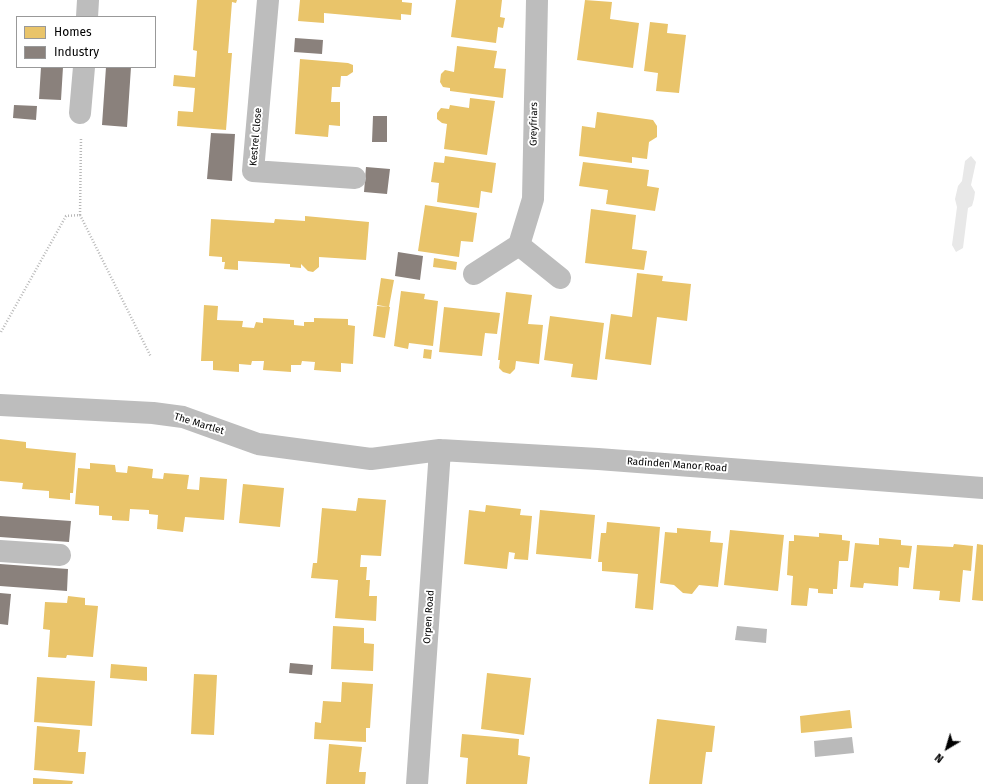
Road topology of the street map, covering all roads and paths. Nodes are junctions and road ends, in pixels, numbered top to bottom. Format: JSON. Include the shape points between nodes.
{"nodes":[{"id":1,"x":88,"y":0,"type":"edge"},
{"id":2,"x":268,"y":0,"type":"edge"},
{"id":3,"x":537,"y":0,"type":"edge"},
{"id":4,"x":87,"y":16,"type":"edge"},
{"id":5,"x":84,"y":68,"type":"edge"},
{"id":6,"x":80,"y":113,"type":"joint"},
{"id":7,"x":355,"y":178,"type":"dead end"},
{"id":8,"x":80,"y":215,"type":"junction"},
{"id":9,"x":519,"y":245,"type":"junction"},
{"id":10,"x":474,"y":274,"type":"dead end"},
{"id":11,"x":560,"y":278,"type":"dead end"},
{"id":12,"x":1,"y":332,"type":"edge"},
{"id":13,"x":150,"y":357,"type":"dead end"},
{"id":14,"x":0,"y":405,"type":"edge"},
{"id":15,"x":440,"y":450,"type":"junction"},
{"id":16,"x":371,"y":459,"type":"joint"},
{"id":17,"x":983,"y":488,"type":"edge"},
{"id":18,"x":0,"y":551,"type":"edge"},
{"id":19,"x":60,"y":555,"type":"dead end"},
{"id":20,"x":417,"y":784,"type":"edge"}],
"edges":[{"from":1,"to":4,"type":"street"},
{"from":2,"to":7,"type":"street","name":"Kestrel Close","via":[[253,171]]},
{"from":3,"to":9,"type":"street","name":"Greyfriars","via":[[533,199]]},
{"from":5,"to":6,"type":"street"},
{"from":6,"to":8,"type":"path"},
{"from":8,"to":12,"type":"path","via":[[66,216]]},
{"from":8,"to":13,"type":"path"},
{"from":9,"to":10,"type":"street"},
{"from":9,"to":11,"type":"street"},
{"from":14,"to":16,"type":"street","name":"The Martlet","via":[[153,412],[183,417],[258,444]]},
{"from":15,"to":16,"type":"street","name":"Radinden Manor Road"},
{"from":15,"to":17,"type":"street","name":"Radinden Manor Road","via":[[598,459]]},
{"from":15,"to":20,"type":"street","name":"Orpen Road"},
{"from":18,"to":19,"type":"street"}]}
